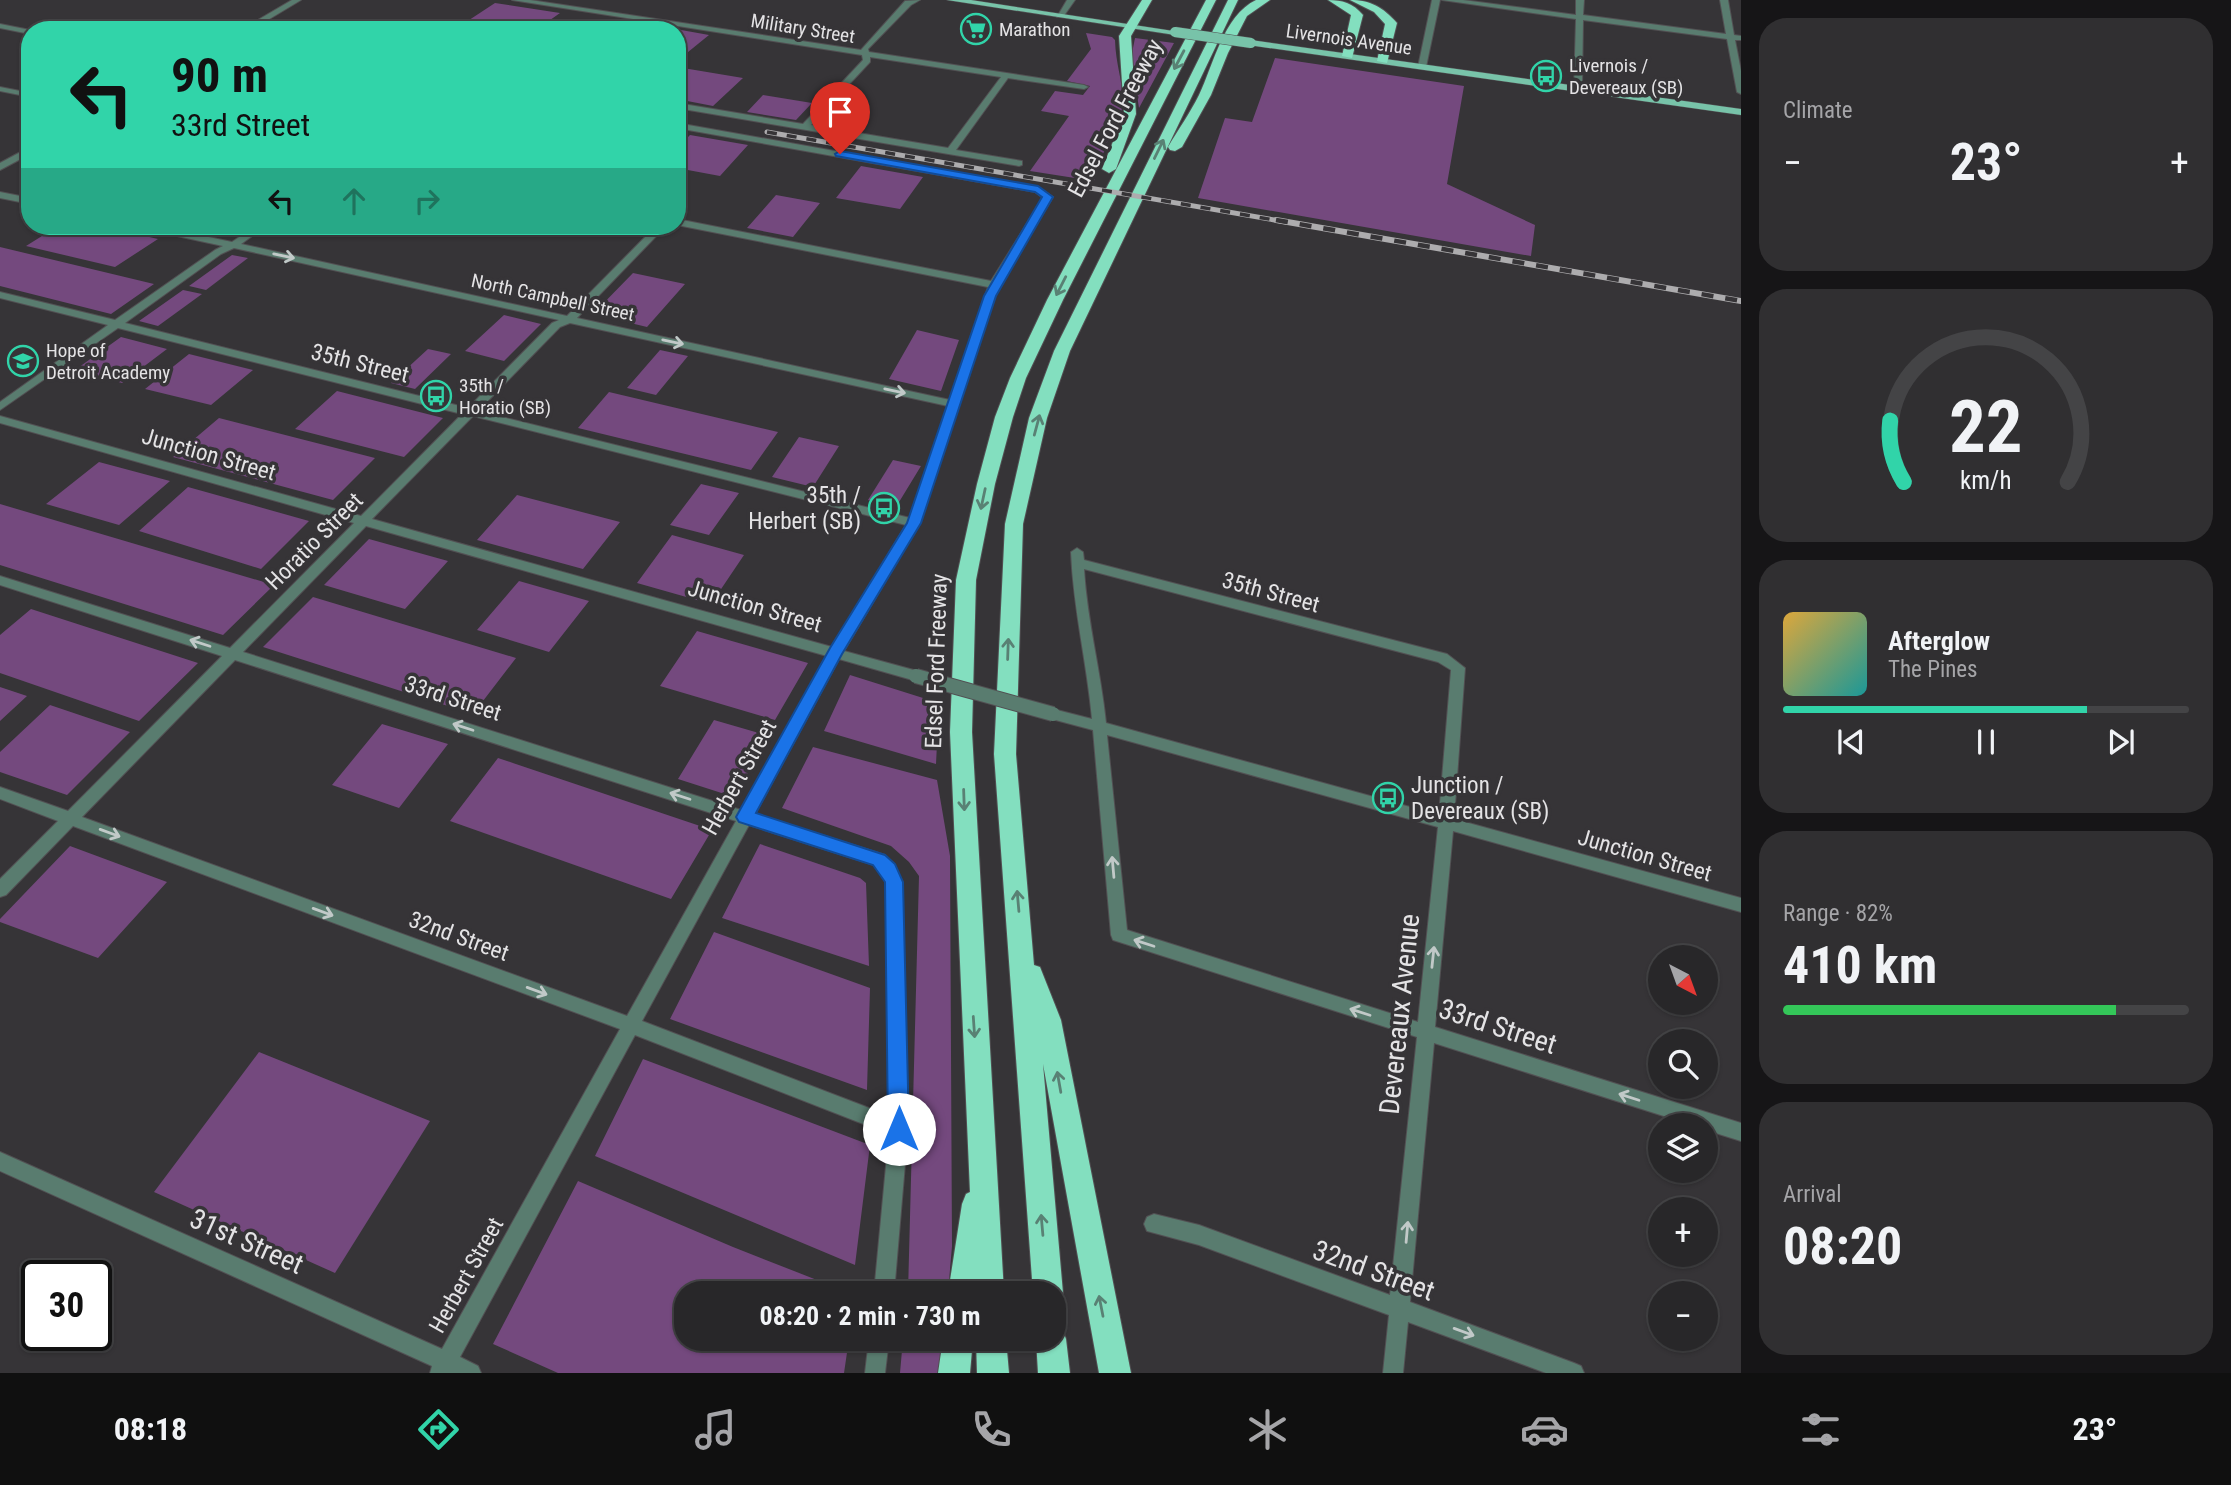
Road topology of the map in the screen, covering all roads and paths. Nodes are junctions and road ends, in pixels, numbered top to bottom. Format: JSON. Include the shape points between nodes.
{"nodes":[{"id":1,"x":297,"y":0,"type":"edge"},
{"id":2,"x":516,"y":0,"type":"edge"},
{"id":3,"x":916,"y":0,"type":"edge"},
{"id":4,"x":952,"y":0,"type":"edge"},
{"id":5,"x":1071,"y":0,"type":"edge"},
{"id":6,"x":1147,"y":0,"type":"edge"},
{"id":7,"x":1211,"y":0,"type":"edge"},
{"id":8,"x":1233,"y":0,"type":"edge"},
{"id":9,"x":1265,"y":0,"type":"edge"},
{"id":10,"x":1333,"y":0,"type":"edge"},
{"id":11,"x":1355,"y":0,"type":"edge"},
{"id":12,"x":1436,"y":0,"type":"edge"},
{"id":13,"x":1446,"y":0,"type":"edge"},
{"id":14,"x":1580,"y":0,"type":"edge"},
{"id":15,"x":1724,"y":0,"type":"edge"},
{"id":16,"x":1060,"y":15,"type":"junction"},
{"id":17,"x":1580,"y":17,"type":"junction"},
{"id":18,"x":262,"y":21,"type":"edge"},
{"id":19,"x":652,"y":21,"type":"edge"},
{"id":20,"x":0,"y":26,"type":"edge"},
{"id":21,"x":686,"y":26,"type":"edge"},
{"id":22,"x":1136,"y":26,"type":"junction"},
{"id":23,"x":21,"y":30,"type":"edge"},
{"id":24,"x":1731,"y":37,"type":"junction"},
{"id":25,"x":1741,"y":38,"type":"edge"},
{"id":26,"x":866,"y":54,"type":"junction"},
{"id":27,"x":1348,"y":56,"type":"junction"},
{"id":28,"x":1383,"y":61,"type":"junction"},
{"id":29,"x":1422,"y":67,"type":"junction"},
{"id":30,"x":1006,"y":75,"type":"junction"},
{"id":31,"x":1084,"y":88,"type":"dead end"},
{"id":32,"x":0,"y":89,"type":"edge"},
{"id":33,"x":1578,"y":89,"type":"junction"},
{"id":34,"x":1741,"y":92,"type":"edge"},
{"id":35,"x":21,"y":93,"type":"edge"},
{"id":36,"x":686,"y":106,"type":"edge"},
{"id":37,"x":1741,"y":112,"type":"edge"},
{"id":38,"x":686,"y":127,"type":"edge"},
{"id":39,"x":805,"y":127,"type":"junction"},
{"id":40,"x":950,"y":152,"type":"junction"},
{"id":41,"x":21,"y":155,"type":"edge"},
{"id":42,"x":1019,"y":163,"type":"dead end"},
{"id":43,"x":0,"y":167,"type":"edge"},
{"id":44,"x":0,"y":195,"type":"edge"},
{"id":45,"x":21,"y":199,"type":"edge"},
{"id":46,"x":1129,"y":210,"type":"junction"},
{"id":47,"x":686,"y":224,"type":"edge"},
{"id":48,"x":1092,"y":225,"type":"junction"},
{"id":49,"x":187,"y":235,"type":"edge"},
{"id":50,"x":248,"y":235,"type":"edge"},
{"id":51,"x":652,"y":235,"type":"edge"},
{"id":52,"x":234,"y":245,"type":"junction"},
{"id":53,"x":995,"y":285,"type":"junction"},
{"id":54,"x":0,"y":295,"type":"edge"},
{"id":55,"x":570,"y":319,"type":"junction"},
{"id":56,"x":117,"y":324,"type":"junction"},
{"id":57,"x":954,"y":404,"type":"junction"},
{"id":58,"x":0,"y":407,"type":"edge"},
{"id":59,"x":470,"y":412,"type":"junction"},
{"id":60,"x":0,"y":419,"type":"edge"},
{"id":61,"x":363,"y":520,"type":"junction"},
{"id":62,"x":914,"y":523,"type":"junction"},
{"id":63,"x":0,"y":580,"type":"edge"},
{"id":64,"x":836,"y":652,"type":"junction"},
{"id":65,"x":232,"y":654,"type":"junction"},
{"id":66,"x":1454,"y":663,"type":"joint"},
{"id":67,"x":1099,"y":726,"type":"junction"},
{"id":68,"x":0,"y":793,"type":"edge"},
{"id":69,"x":745,"y":817,"type":"junction"},
{"id":70,"x":70,"y":819,"type":"junction"},
{"id":71,"x":1446,"y":823,"type":"junction"},
{"id":72,"x":0,"y":890,"type":"edge"},
{"id":73,"x":1741,"y":905,"type":"edge"},
{"id":74,"x":1022,"y":951,"type":"junction"},
{"id":75,"x":631,"y":1025,"type":"junction"},
{"id":76,"x":1426,"y":1032,"type":"junction"},
{"id":77,"x":899,"y":1129,"type":"junction"},
{"id":78,"x":1741,"y":1132,"type":"edge"},
{"id":79,"x":0,"y":1161,"type":"edge"},
{"id":80,"x":982,"y":1168,"type":"junction"},
{"id":81,"x":1154,"y":1224,"type":"dead end"},
{"id":82,"x":885,"y":1281,"type":"edge"},
{"id":83,"x":965,"y":1281,"type":"edge"},
{"id":84,"x":988,"y":1281,"type":"edge"},
{"id":85,"x":1047,"y":1281,"type":"edge"},
{"id":86,"x":1399,"y":1309,"type":"junction"},
{"id":87,"x":878,"y":1351,"type":"edge"},
{"id":88,"x":957,"y":1351,"type":"edge"},
{"id":89,"x":992,"y":1351,"type":"edge"},
{"id":90,"x":1052,"y":1351,"type":"edge"},
{"id":91,"x":443,"y":1367,"type":"edge"},
{"id":92,"x":471,"y":1373,"type":"edge"},
{"id":93,"x":875,"y":1373,"type":"edge"},
{"id":94,"x":954,"y":1373,"type":"edge"},
{"id":95,"x":993,"y":1373,"type":"edge"},
{"id":96,"x":1054,"y":1373,"type":"edge"},
{"id":97,"x":1115,"y":1373,"type":"edge"},
{"id":98,"x":1393,"y":1373,"type":"edge"},
{"id":99,"x":1574,"y":1373,"type":"edge"}],
"edges":[{"from":1,"to":18,"type":"street"},
{"from":2,"to":19,"type":"street","name":"Military Street"},
{"from":3,"to":26,"type":"street","via":[[864,49]]},
{"from":4,"to":16,"type":"main road","name":"Livernois Avenue"},
{"from":5,"to":16,"type":"street"},
{"from":6,"to":22,"type":"highway"},
{"from":7,"to":48,"type":"highway","name":"Edsel Ford Freeway","one_way":true},
{"from":46,"to":8,"type":"highway","one_way":true},
{"from":9,"to":46,"type":"highway","via":[[1242,15],[1205,95],[1156,181]]},
{"from":10,"to":27,"type":"highway","via":[[1357,15]]},
{"from":11,"to":28,"type":"highway","via":[[1378,10],[1391,23]]},
{"from":12,"to":29,"type":"street"},
{"from":13,"to":17,"type":"street"},
{"from":14,"to":17,"type":"street"},
{"from":15,"to":24,"type":"street"},
{"from":16,"to":22,"type":"main road","name":"Livernois Avenue"},
{"from":17,"to":24,"type":"street"},
{"from":17,"to":33,"type":"street"},
{"from":20,"to":23,"type":"street"},
{"from":21,"to":26,"type":"street","name":"Military Street"},
{"from":22,"to":27,"type":"main road","name":"Livernois Avenue","bridge":true},
{"from":22,"to":48,"type":"highway","via":[[1125,36],[1130,114],[1094,205]]},
{"from":24,"to":25,"type":"street"},
{"from":24,"to":34,"type":"street"},
{"from":26,"to":30,"type":"street","name":"Military Street"},
{"from":26,"to":39,"type":"street","via":[[867,60]]},
{"from":27,"to":28,"type":"main road","name":"Livernois Avenue"},
{"from":28,"to":29,"type":"main road","name":"Livernois Avenue"},
{"from":29,"to":33,"type":"main road","name":"Livernois Avenue"},
{"from":30,"to":31,"type":"street","name":"Military Street"},
{"from":30,"to":40,"type":"street"},
{"from":32,"to":35,"type":"street"},
{"from":33,"to":37,"type":"main road","name":"Livernois Avenue"},
{"from":36,"to":39,"type":"street"},
{"from":38,"to":53,"type":"street","name":"Herbert Street","via":[[1046,193],[1048,197]]},
{"from":39,"to":40,"type":"street"},
{"from":40,"to":42,"type":"street"},
{"from":41,"to":43,"type":"street"},
{"from":44,"to":45,"type":"street"},
{"from":74,"to":46,"type":"highway","one_way":true,"via":[[1004,725],[1014,524],[1053,375]]},
{"from":47,"to":53,"type":"street"},
{"from":48,"to":80,"type":"highway","name":"Edsel Ford Freeway","one_way":true,"via":[[1004,417],[966,580],[961,732]]},
{"from":49,"to":52,"type":"street","name":"North Campbell Street"},
{"from":50,"to":52,"type":"street"},
{"from":51,"to":55,"type":"street","name":"Horatio Street"},
{"from":52,"to":55,"type":"street","name":"North Campbell Street","one_way":true},
{"from":52,"to":56,"type":"street"},
{"from":53,"to":57,"type":"street","name":"Herbert Street"},
{"from":54,"to":56,"type":"street","name":"35th Street"},
{"from":55,"to":57,"type":"street","name":"North Campbell Street","one_way":true},
{"from":55,"to":59,"type":"street","name":"Horatio Street","via":[[556,325]]},
{"from":56,"to":58,"type":"street"},
{"from":56,"to":59,"type":"street","name":"35th Street"},
{"from":57,"to":62,"type":"street","name":"Herbert Street"},
{"from":59,"to":61,"type":"street","name":"Horatio Street"},
{"from":59,"to":62,"type":"street","name":"35th Street"},
{"from":60,"to":61,"type":"street","name":"Junction Street"},
{"from":61,"to":64,"type":"street","name":"Junction Street"},
{"from":61,"to":65,"type":"street","name":"Horatio Street"},
{"from":62,"to":64,"type":"street","name":"Herbert Street"},
{"from":65,"to":63,"type":"street","name":"33rd Street","one_way":true},
{"from":64,"to":67,"type":"street","name":"Junction Street","bridge":true},
{"from":64,"to":69,"type":"street","name":"Herbert Street"},
{"from":69,"to":65,"type":"street","name":"33rd Street","one_way":true},
{"from":65,"to":70,"type":"street","name":"Horatio Street"},
{"from":66,"to":67,"type":"street","name":"35th Street","via":[[1077,557]]},
{"from":66,"to":71,"type":"street","name":"Devereaux Avenue","via":[[1460,673]]},
{"from":67,"to":71,"type":"street","name":"Junction Street"},
{"from":76,"to":67,"type":"street","name":"33rd Street","one_way":true,"via":[[1119,935]]},
{"from":68,"to":70,"type":"street","name":"32nd Street"},
{"from":69,"to":75,"type":"street","name":"Herbert Street"},
{"from":69,"to":77,"type":"street","name":"33rd Street","via":[[866,855],[888,869],[894,882]]},
{"from":70,"to":72,"type":"street","name":"Horatio Street"},
{"from":70,"to":75,"type":"street","name":"32nd Street","one_way":true},
{"from":71,"to":73,"type":"street","name":"Junction Street"},
{"from":76,"to":71,"type":"street","name":"Devereaux Avenue","one_way":true},
{"from":85,"to":74,"type":"highway","one_way":true},
{"from":97,"to":74,"type":"highway","one_way":true,"via":[[1048,1020]]},
{"from":75,"to":77,"type":"street","name":"32nd Street"},
{"from":75,"to":91,"type":"street","name":"Herbert Street"},
{"from":78,"to":76,"type":"street","name":"33rd Street","one_way":true},
{"from":86,"to":76,"type":"street","name":"Devereaux Avenue","one_way":true},
{"from":77,"to":82,"type":"street"},
{"from":79,"to":91,"type":"street","name":"31st Street"},
{"from":80,"to":83,"type":"highway"},
{"from":80,"to":84,"type":"highway","name":"Edsel Ford Freeway"},
{"from":81,"to":86,"type":"street","name":"32nd Street","via":[[1199,1235]]},
{"from":86,"to":98,"type":"street","name":"Devereaux Avenue"},
{"from":86,"to":99,"type":"street","name":"32nd Street","one_way":true},
{"from":87,"to":93,"type":"street"},
{"from":88,"to":94,"type":"highway"},
{"from":89,"to":95,"type":"highway"},
{"from":90,"to":96,"type":"highway"},
{"from":91,"to":92,"type":"street","name":"31st Street"}]}
